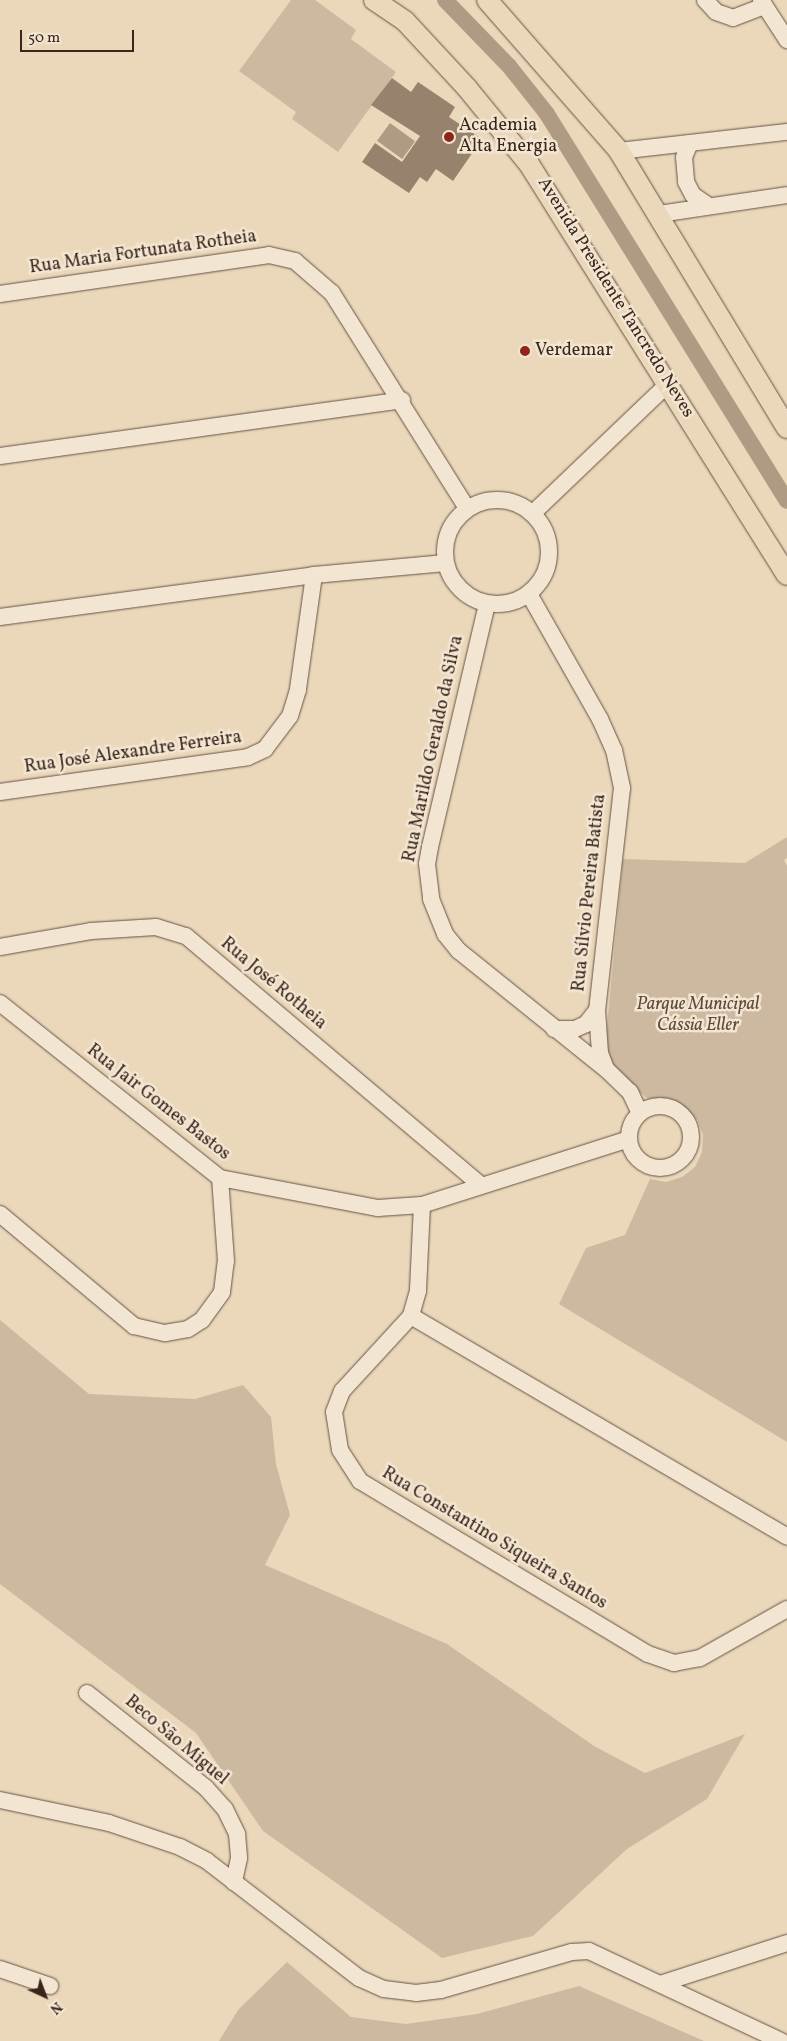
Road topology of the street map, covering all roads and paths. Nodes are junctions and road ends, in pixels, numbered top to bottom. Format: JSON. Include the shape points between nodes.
{"nodes":[{"id":1,"x":374,"y":0,"type":"edge"},
{"id":2,"x":487,"y":0,"type":"edge"},
{"id":3,"x":704,"y":0,"type":"edge"},
{"id":4,"x":763,"y":3,"type":"edge"},
{"id":5,"x":787,"y":40,"type":"edge"},
{"id":6,"x":787,"y":132,"type":"edge"},
{"id":7,"x":690,"y":143,"type":"junction"},
{"id":8,"x":619,"y":151,"type":"junction"},
{"id":9,"x":787,"y":195,"type":"edge"},
{"id":10,"x":709,"y":206,"type":"junction"},
{"id":11,"x":659,"y":214,"type":"junction"},
{"id":12,"x":0,"y":294,"type":"edge"},
{"id":13,"x":669,"y":383,"type":"junction"},
{"id":14,"x":402,"y":400,"type":"junction"},
{"id":15,"x":787,"y":428,"type":"edge"},
{"id":16,"x":0,"y":456,"type":"edge"},
{"id":17,"x":467,"y":508,"type":"junction"},
{"id":18,"x":533,"y":513,"type":"junction"},
{"id":19,"x":445,"y":563,"type":"junction"},
{"id":20,"x":314,"y":575,"type":"junction"},
{"id":21,"x":787,"y":575,"type":"edge"},
{"id":22,"x":529,"y":594,"type":"junction"},
{"id":23,"x":487,"y":604,"type":"junction"},
{"id":24,"x":0,"y":617,"type":"edge"},
{"id":25,"x":0,"y":792,"type":"edge"},
{"id":26,"x":0,"y":947,"type":"edge"},
{"id":27,"x":0,"y":1003,"type":"edge"},
{"id":28,"x":597,"y":1010,"type":"junction"},
{"id":29,"x":554,"y":1029,"type":"junction"},
{"id":30,"x":606,"y":1069,"type":"junction"},
{"id":31,"x":640,"y":1113,"type":"junction"},
{"id":32,"x":628,"y":1139,"type":"junction"},
{"id":33,"x":220,"y":1178,"type":"junction"},
{"id":34,"x":479,"y":1184,"type":"junction"},
{"id":35,"x":422,"y":1205,"type":"junction"},
{"id":36,"x":0,"y":1214,"type":"edge"},
{"id":37,"x":411,"y":1316,"type":"junction"},
{"id":38,"x":787,"y":1537,"type":"edge"},
{"id":39,"x":787,"y":1609,"type":"edge"},
{"id":40,"x":87,"y":1693,"type":"dead end"},
{"id":41,"x":0,"y":1800,"type":"edge"},
{"id":42,"x":234,"y":1882,"type":"junction"},
{"id":43,"x":787,"y":1943,"type":"edge"},
{"id":44,"x":0,"y":1969,"type":"edge"},
{"id":45,"x":663,"y":1983,"type":"junction"},
{"id":46,"x":50,"y":1986,"type":"dead end"},
{"id":47,"x":782,"y":2041,"type":"edge"}],
"edges":[{"from":1,"to":13,"type":"main road","name":"Avenida Presidente Tancredo Neves","via":[[404,21],[467,88],[529,164]]},
{"from":2,"to":8,"type":"main road"},
{"from":3,"to":4,"type":"street","via":[[716,12],[733,18]]},
{"from":4,"to":5,"type":"street"},
{"from":6,"to":7,"type":"street"},
{"from":7,"to":8,"type":"street"},
{"from":7,"to":10,"type":"street","via":[[684,157],[686,182],[693,195]]},
{"from":8,"to":11,"type":"main road"},
{"from":9,"to":10,"type":"street"},
{"from":10,"to":11,"type":"street"},
{"from":11,"to":15,"type":"main road"},
{"from":12,"to":14,"type":"street","name":"Rua Maria Fortunata Rotheia","via":[[269,255],[295,261],[332,293]]},
{"from":13,"to":18,"type":"street"},
{"from":13,"to":21,"type":"main road","name":"Avenida Presidente Tancredo Neves"},
{"from":14,"to":16,"type":"street"},
{"from":14,"to":17,"type":"street","name":"Rua Maria Fortunata Rotheia"},
{"from":17,"to":18,"type":"street","via":[[494,499],[522,505]]},
{"from":17,"to":19,"type":"street","via":[[453,523],[445,542]]},
{"from":18,"to":22,"type":"street","via":[[544,528],[549,545],[548,564],[541,580]]},
{"from":19,"to":20,"type":"street"},
{"from":19,"to":23,"type":"street","via":[[460,590]]},
{"from":20,"to":24,"type":"street"},
{"from":20,"to":25,"type":"street","name":"Rua José Alexandre Ferreira","via":[[298,689],[290,716],[265,749],[248,757]]},
{"from":22,"to":23,"type":"street","via":[[516,601]]},
{"from":22,"to":28,"type":"street","name":"Rua Sílvio Pereira Batista","via":[[600,719],[614,750],[622,788]]},
{"from":23,"to":29,"type":"street","name":"Rua Marildo Geraldo da Silva","via":[[430,847],[428,881],[436,917],[458,951]]},
{"from":26,"to":34,"type":"street","name":"Rua José Rotheia","via":[[91,931],[171,929],[186,936]]},
{"from":27,"to":33,"type":"street","name":"Rua Jair Gomes Bastos"},
{"from":28,"to":29,"type":"street","via":[[586,1024],[575,1029]]},
{"from":28,"to":30,"type":"street","name":"Rua Sílvio Pereira Batista","via":[[600,1053]]},
{"from":29,"to":30,"type":"street","name":"Rua Marildo Geraldo da Silva"},
{"from":30,"to":31,"type":"street","name":"Rua Marildo Geraldo da Silva","via":[[630,1092]]},
{"from":31,"to":32,"type":"street","via":[[631,1125]]},
{"from":31,"to":32,"type":"street","via":[[651,1107],[676,1110],[688,1125],[691,1144],[676,1165],[664,1169],[640,1162]]},
{"from":32,"to":34,"type":"street","name":"Rua Jair Gomes Bastos"},
{"from":33,"to":35,"type":"street","name":"Rua Jair Gomes Bastos","via":[[378,1208]]},
{"from":33,"to":36,"type":"street","via":[[226,1261],[222,1292],[202,1320],[188,1330],[165,1334],[134,1326]]},
{"from":34,"to":35,"type":"street","name":"Rua Jair Gomes Bastos"},
{"from":35,"to":37,"type":"street","name":"Rua Constantino Siqueira Santos","via":[[418,1291]]},
{"from":37,"to":38,"type":"street"},
{"from":37,"to":39,"type":"street","name":"Rua Constantino Siqueira Santos","via":[[342,1391],[334,1412],[340,1450],[360,1482],[648,1654],[674,1663],[700,1658]]},
{"from":40,"to":42,"type":"street","name":"Beco São Miguel","via":[[206,1788],[225,1809],[237,1834],[239,1858]]},
{"from":41,"to":42,"type":"street","via":[[109,1823],[180,1847]]},
{"from":42,"to":45,"type":"street","via":[[359,1978],[384,1989],[432,1991],[589,1950]]},
{"from":43,"to":45,"type":"street"},
{"from":44,"to":46,"type":"street"},
{"from":45,"to":47,"type":"street"}]}
